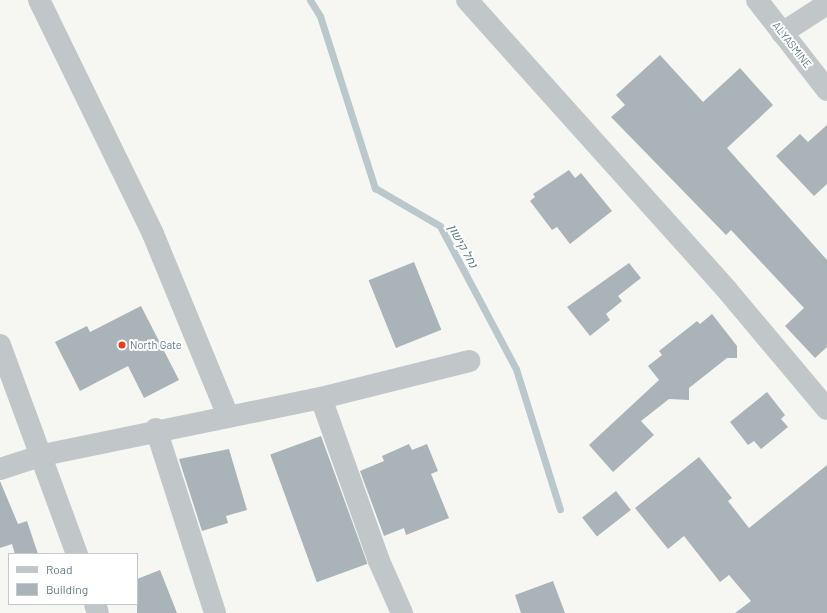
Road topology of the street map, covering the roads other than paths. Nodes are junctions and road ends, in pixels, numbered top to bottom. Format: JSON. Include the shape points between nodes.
{"nodes":[{"id":1,"x":39,"y":0,"type":"edge"},
{"id":2,"x":467,"y":0,"type":"edge"},
{"id":3,"x":757,"y":0,"type":"edge"},
{"id":4,"x":827,"y":4,"type":"edge"},
{"id":5,"x":782,"y":33,"type":"junction"},
{"id":6,"x":827,"y":90,"type":"edge"},
{"id":7,"x":0,"y":345,"type":"edge"},
{"id":8,"x":469,"y":361,"type":"dead end"},
{"id":9,"x":321,"y":398,"type":"junction"},
{"id":10,"x":827,"y":409,"type":"edge"},
{"id":11,"x":228,"y":416,"type":"junction"},
{"id":12,"x":156,"y":429,"type":"junction"},
{"id":13,"x":43,"y":455,"type":"junction"},
{"id":14,"x":0,"y":469,"type":"edge"},
{"id":15,"x":77,"y":553,"type":"edge"},
{"id":16,"x":215,"y":613,"type":"edge"},
{"id":17,"x":402,"y":613,"type":"edge"}],
"edges":[{"from":1,"to":11,"type":"street","via":[[153,234]]},
{"from":2,"to":10,"type":"street","via":[[727,290]]},
{"from":3,"to":5,"type":"street","name":"ALYASMINE"},
{"from":4,"to":5,"type":"street"},
{"from":5,"to":6,"type":"street","name":"ALYASMINE"},
{"from":7,"to":13,"type":"street"},
{"from":8,"to":9,"type":"street"},
{"from":9,"to":11,"type":"street"},
{"from":9,"to":17,"type":"street","via":[[379,561]]},
{"from":11,"to":12,"type":"street"},
{"from":12,"to":13,"type":"street"},
{"from":12,"to":16,"type":"street"},
{"from":13,"to":14,"type":"street"},
{"from":13,"to":15,"type":"street"}]}
